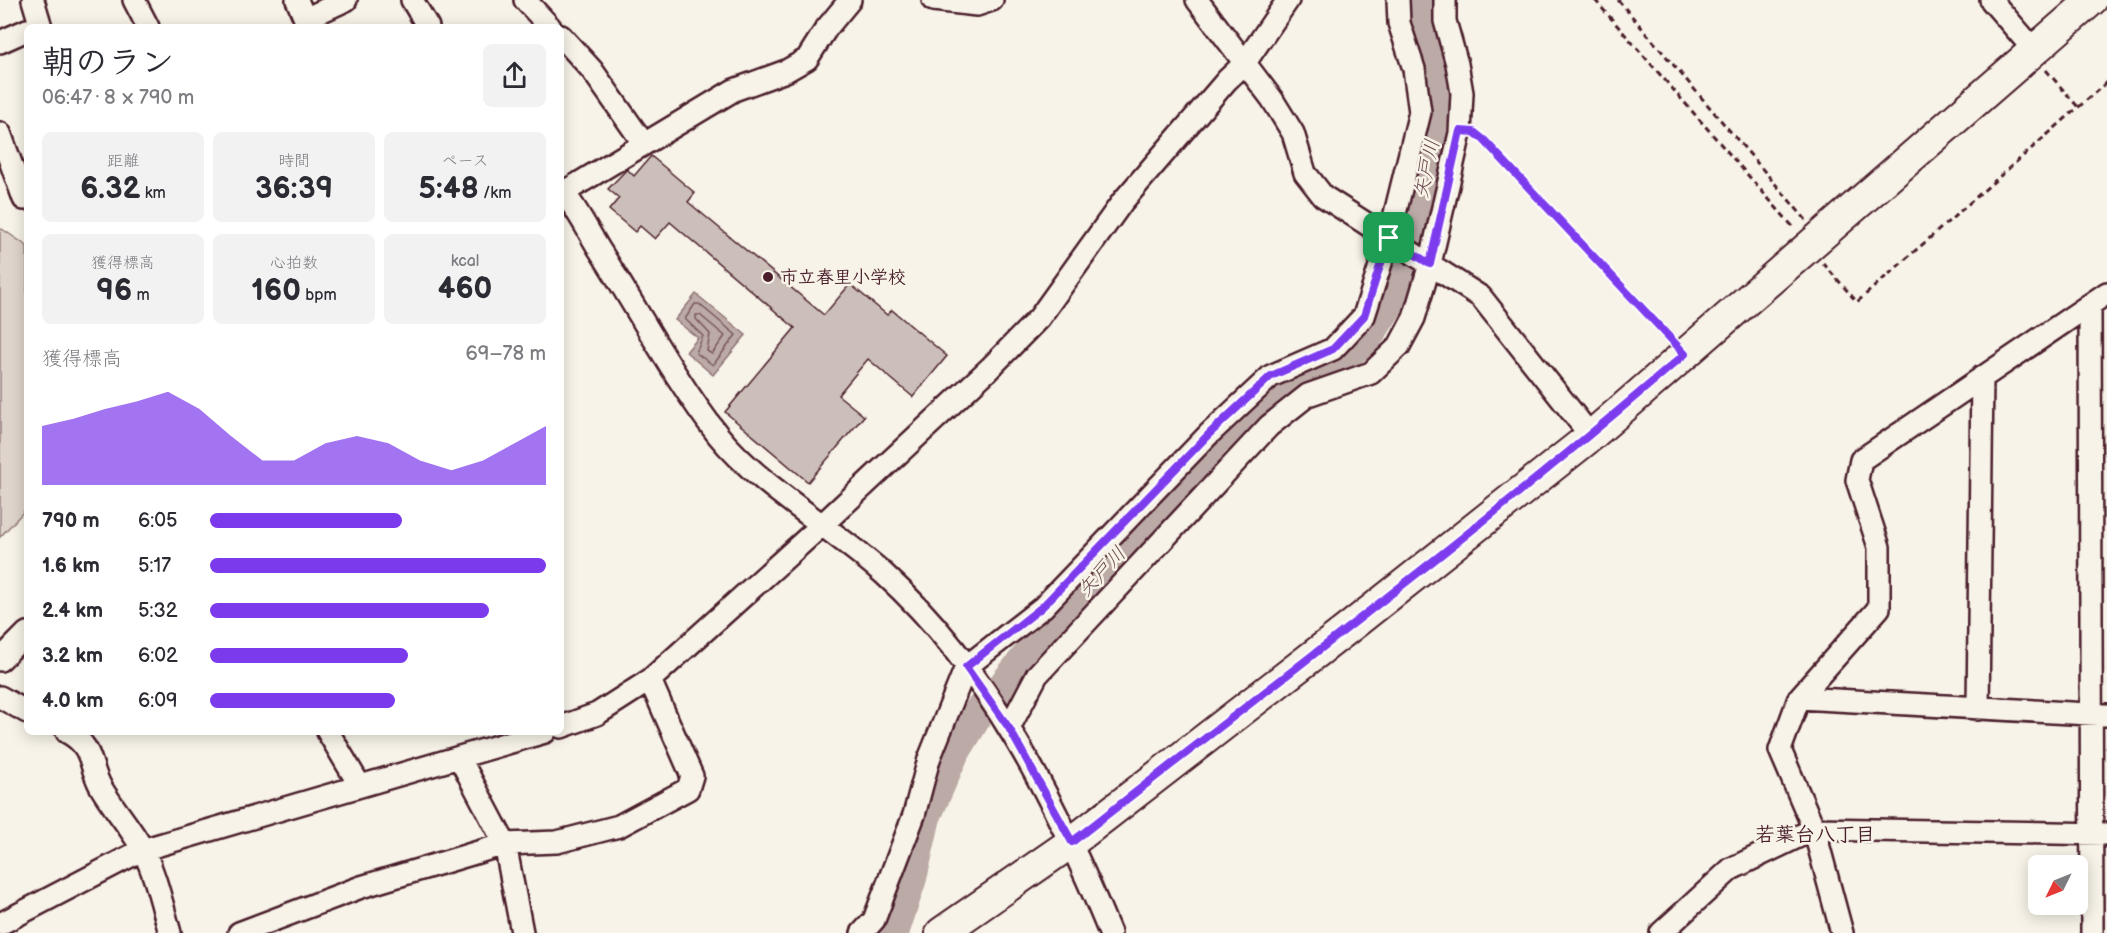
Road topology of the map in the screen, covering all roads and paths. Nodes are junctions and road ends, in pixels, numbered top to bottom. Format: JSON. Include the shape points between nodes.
{"nodes":[{"id":1,"x":33,"y":0,"type":"edge"},
{"id":2,"x":134,"y":0,"type":"edge"},
{"id":3,"x":280,"y":0,"type":"edge"},
{"id":4,"x":346,"y":0,"type":"edge"},
{"id":5,"x":412,"y":0,"type":"edge"},
{"id":6,"x":525,"y":0,"type":"edge"},
{"id":7,"x":850,"y":0,"type":"edge"},
{"id":8,"x":933,"y":0,"type":"edge"},
{"id":9,"x":992,"y":0,"type":"edge"},
{"id":10,"x":1197,"y":0,"type":"edge"},
{"id":11,"x":1288,"y":0,"type":"edge"},
{"id":12,"x":1398,"y":0,"type":"edge"},
{"id":13,"x":1445,"y":0,"type":"edge"},
{"id":14,"x":1595,"y":0,"type":"edge"},
{"id":15,"x":1618,"y":0,"type":"edge"},
{"id":16,"x":1991,"y":0,"type":"edge"},
{"id":17,"x":2092,"y":0,"type":"edge"},
{"id":18,"x":304,"y":15,"type":"edge"},
{"id":19,"x":36,"y":24,"type":"edge"},
{"id":20,"x":146,"y":24,"type":"edge"},
{"id":21,"x":426,"y":24,"type":"edge"},
{"id":22,"x":547,"y":24,"type":"edge"},
{"id":23,"x":24,"y":32,"type":"edge"},
{"id":24,"x":564,"y":39,"type":"edge"},
{"id":25,"x":0,"y":42,"type":"edge"},
{"id":26,"x":2032,"y":52,"type":"junction"},
{"id":27,"x":1244,"y":64,"type":"junction"},
{"id":28,"x":2107,"y":82,"type":"edge"},
{"id":29,"x":2078,"y":107,"type":"junction"},
{"id":30,"x":1460,"y":131,"type":"junction"},
{"id":31,"x":1,"y":139,"type":"edge"},
{"id":32,"x":644,"y":144,"type":"junction"},
{"id":33,"x":564,"y":191,"type":"edge"},
{"id":34,"x":564,"y":195,"type":"edge"},
{"id":35,"x":24,"y":199,"type":"edge"},
{"id":36,"x":1389,"y":238,"type":"junction"},
{"id":37,"x":1815,"y":242,"type":"junction"},
{"id":38,"x":1430,"y":264,"type":"junction"},
{"id":39,"x":2099,"y":299,"type":"edge"},
{"id":40,"x":1685,"y":354,"type":"junction"},
{"id":41,"x":2099,"y":368,"type":"edge"},
{"id":42,"x":1982,"y":377,"type":"junction"},
{"id":43,"x":1591,"y":436,"type":"junction"},
{"id":44,"x":2099,"y":478,"type":"edge"},
{"id":45,"x":823,"y":524,"type":"junction"},
{"id":46,"x":2099,"y":592,"type":"edge"},
{"id":47,"x":24,"y":636,"type":"edge"},
{"id":48,"x":0,"y":660,"type":"edge"},
{"id":49,"x":971,"y":673,"type":"junction"},
{"id":50,"x":650,"y":680,"type":"junction"},
{"id":51,"x":0,"y":697,"type":"edge"},
{"id":52,"x":1799,"y":698,"type":"junction"},
{"id":53,"x":1978,"y":709,"type":"junction"},
{"id":54,"x":24,"y":710,"type":"edge"},
{"id":55,"x":2099,"y":715,"type":"edge"},
{"id":56,"x":564,"y":726,"type":"edge"},
{"id":57,"x":1009,"y":728,"type":"junction"},
{"id":58,"x":72,"y":735,"type":"edge"},
{"id":59,"x":330,"y":735,"type":"edge"},
{"id":60,"x":535,"y":735,"type":"edge"},
{"id":61,"x":459,"y":757,"type":"junction"},
{"id":62,"x":360,"y":786,"type":"junction"},
{"id":63,"x":1815,"y":829,"type":"junction"},
{"id":64,"x":2099,"y":834,"type":"edge"},
{"id":65,"x":1072,"y":842,"type":"junction"},
{"id":66,"x":505,"y":844,"type":"junction"},
{"id":67,"x":142,"y":850,"type":"junction"},
{"id":68,"x":0,"y":924,"type":"edge"},
{"id":69,"x":522,"y":932,"type":"edge"},
{"id":70,"x":170,"y":933,"type":"edge"},
{"id":71,"x":239,"y":933,"type":"edge"},
{"id":72,"x":862,"y":933,"type":"edge"},
{"id":73,"x":941,"y":933,"type":"edge"},
{"id":74,"x":1110,"y":933,"type":"edge"},
{"id":75,"x":1661,"y":933,"type":"edge"},
{"id":76,"x":1842,"y":933,"type":"edge"},
{"id":77,"x":2092,"y":933,"type":"edge"}],
"edges":[{"from":1,"to":19,"type":"street"},
{"from":2,"to":20,"type":"street"},
{"from":3,"to":18,"type":"street"},
{"from":4,"to":18,"type":"street"},
{"from":5,"to":21,"type":"street"},
{"from":6,"to":22,"type":"street"},
{"from":7,"to":32,"type":"street","via":[[807,59],[734,90]]},
{"from":8,"to":9,"type":"street","via":[[977,5]]},
{"from":10,"to":27,"type":"street"},
{"from":11,"to":27,"type":"street"},
{"from":12,"to":36,"type":"street","via":[[1399,23],[1414,69],[1420,112]]},
{"from":13,"to":30,"type":"street","via":[[1445,21],[1462,93]]},
{"from":14,"to":37,"type":"path"},
{"from":15,"to":37,"type":"path"},
{"from":16,"to":26,"type":"street"},
{"from":17,"to":26,"type":"street"},
{"from":23,"to":25,"type":"street"},
{"from":24,"to":32,"type":"street","via":[[592,70]]},
{"from":26,"to":29,"type":"path"},
{"from":26,"to":37,"type":"street"},
{"from":27,"to":36,"type":"street","via":[[1293,133],[1305,173],[1323,196]]},
{"from":27,"to":45,"type":"street","via":[[1123,201],[1038,318]]},
{"from":28,"to":29,"type":"path"},
{"from":29,"to":37,"type":"path","via":[[1857,302]]},
{"from":30,"to":38,"type":"street"},
{"from":30,"to":40,"type":"path","via":[[1474,132],[1484,140]]},
{"from":31,"to":35,"type":"street"},
{"from":32,"to":33,"type":"street"},
{"from":34,"to":45,"type":"street","via":[[719,435],[756,471]]},
{"from":36,"to":38,"type":"street"},
{"from":36,"to":49,"type":"street","via":[[1364,316],[1333,349],[1271,376],[1209,434],[1042,607]]},
{"from":37,"to":40,"type":"street"},
{"from":38,"to":43,"type":"street","via":[[1481,297]]},
{"from":38,"to":57,"type":"street","via":[[1414,318],[1399,346],[1371,373],[1308,396],[1269,426],[1037,675]]},
{"from":39,"to":41,"type":"street"},
{"from":39,"to":42,"type":"street"},
{"from":40,"to":43,"type":"street"},
{"from":41,"to":44,"type":"street"},
{"from":42,"to":52,"type":"street","via":[[1861,460],[1857,480],[1879,547],[1880,608]]},
{"from":42,"to":53,"type":"street"},
{"from":43,"to":65,"type":"street"},
{"from":44,"to":46,"type":"street"},
{"from":45,"to":49,"type":"street","via":[[917,606]]},
{"from":45,"to":50,"type":"street"},
{"from":46,"to":55,"type":"street"},
{"from":47,"to":48,"type":"street"},
{"from":49,"to":57,"type":"street"},
{"from":49,"to":72,"type":"street","via":[[940,729],[914,815],[874,920]]},
{"from":50,"to":56,"type":"street","via":[[597,714]]},
{"from":50,"to":66,"type":"street","via":[[692,776],[688,789],[619,826],[557,842]]},
{"from":51,"to":54,"type":"street"},
{"from":52,"to":53,"type":"street"},
{"from":52,"to":63,"type":"street","via":[[1780,750]]},
{"from":53,"to":55,"type":"street"},
{"from":55,"to":64,"type":"street"},
{"from":57,"to":65,"type":"street"},
{"from":58,"to":67,"type":"street","via":[[90,754],[100,786]]},
{"from":59,"to":62,"type":"street"},
{"from":60,"to":61,"type":"street"},
{"from":61,"to":62,"type":"street"},
{"from":61,"to":66,"type":"street"},
{"from":62,"to":67,"type":"street"},
{"from":63,"to":64,"type":"street"},
{"from":63,"to":75,"type":"street","via":[[1731,869]]},
{"from":63,"to":76,"type":"street"},
{"from":64,"to":77,"type":"street"},
{"from":65,"to":73,"type":"street"},
{"from":65,"to":74,"type":"street"},
{"from":66,"to":69,"type":"street"},
{"from":66,"to":71,"type":"street","via":[[361,886]]},
{"from":67,"to":68,"type":"street"},
{"from":67,"to":70,"type":"street"}]}
